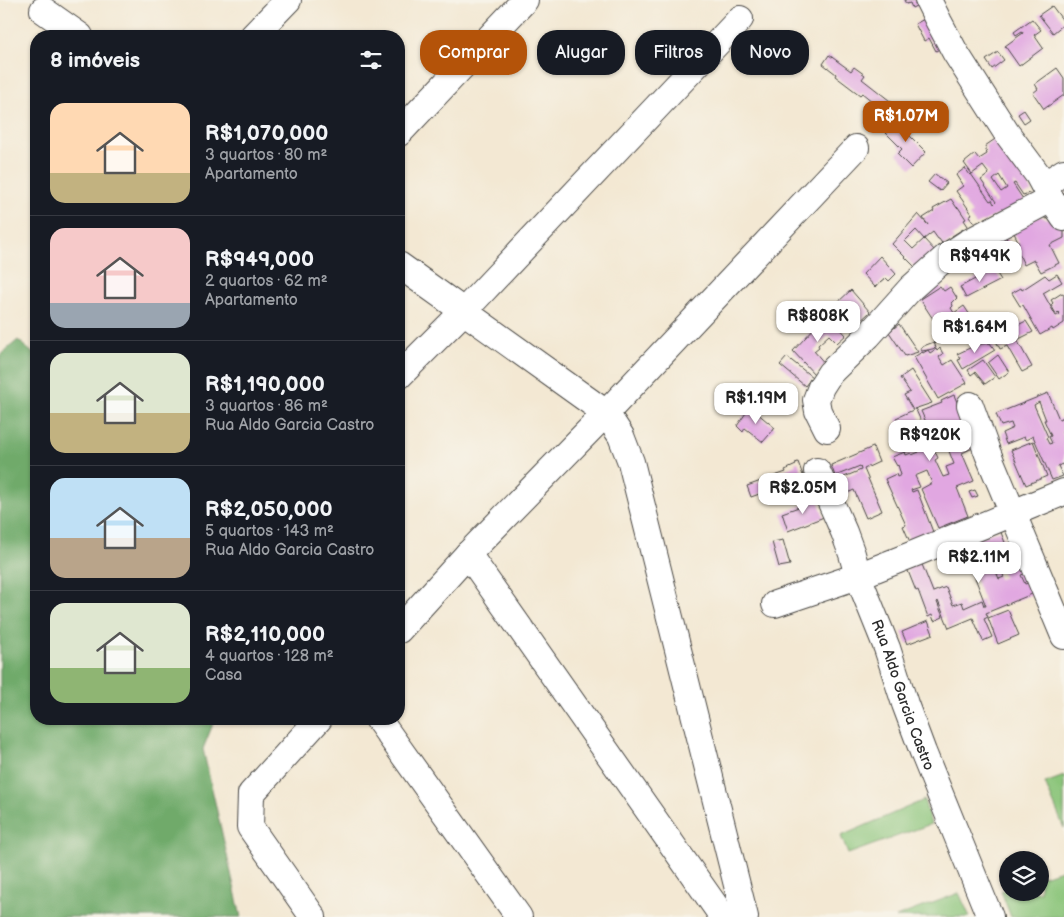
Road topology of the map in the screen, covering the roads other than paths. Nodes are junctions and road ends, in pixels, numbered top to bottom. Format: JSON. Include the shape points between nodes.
{"nodes":[{"id":1,"x":288,"y":0,"type":"edge"},
{"id":2,"x":525,"y":0,"type":"edge"},
{"id":3,"x":928,"y":0,"type":"edge"},
{"id":4,"x":43,"y":10,"type":"dead end"},
{"id":5,"x":740,"y":20,"type":"dead end"},
{"id":6,"x":71,"y":30,"type":"edge"},
{"id":7,"x":260,"y":30,"type":"edge"},
{"id":8,"x":405,"y":127,"type":"edge"},
{"id":9,"x":856,"y":148,"type":"dead end"},
{"id":10,"x":1056,"y":194,"type":"edge"},
{"id":11,"x":405,"y":269,"type":"edge"},
{"id":12,"x":463,"y":312,"type":"junction"},
{"id":13,"x":405,"y":370,"type":"edge"},
{"id":14,"x":970,"y":405,"type":"dead end"},
{"id":15,"x":606,"y":413,"type":"junction"},
{"id":16,"x":827,"y":429,"type":"dead end"},
{"id":17,"x":817,"y":471,"type":"dead end"},
{"id":18,"x":1064,"y":492,"type":"edge"},
{"id":19,"x":1014,"y":513,"type":"junction"},
{"id":20,"x":468,"y":554,"type":"junction"},
{"id":21,"x":858,"y":576,"type":"junction"},
{"id":22,"x":775,"y":604,"type":"dead end"},
{"id":23,"x":405,"y":623,"type":"edge"},
{"id":24,"x":1064,"y":636,"type":"edge"},
{"id":25,"x":314,"y":725,"type":"edge"},
{"id":26,"x":382,"y":725,"type":"edge"},
{"id":27,"x":313,"y":917,"type":"edge"},
{"id":28,"x":519,"y":917,"type":"edge"},
{"id":29,"x":723,"y":917,"type":"edge"},
{"id":30,"x":745,"y":917,"type":"edge"},
{"id":31,"x":990,"y":917,"type":"edge"}],
"edges":[{"from":1,"to":7,"type":"street"},
{"from":2,"to":8,"type":"street"},
{"from":3,"to":10,"type":"street","via":[[955,52],[1006,132]]},
{"from":4,"to":6,"type":"street"},
{"from":5,"to":12,"type":"street"},
{"from":9,"to":15,"type":"street"},
{"from":10,"to":16,"type":"street","via":[[946,257],[911,288],[830,373],[821,387],[816,400]]},
{"from":11,"to":12,"type":"street"},
{"from":12,"to":13,"type":"street"},
{"from":12,"to":15,"type":"street"},
{"from":14,"to":19,"type":"street"},
{"from":15,"to":20,"type":"street"},
{"from":15,"to":30,"type":"street","via":[[621,436],[631,462]]},
{"from":17,"to":21,"type":"street","name":"Rua Aldo Garcia Castro","via":[[844,532]]},
{"from":18,"to":19,"type":"street"},
{"from":19,"to":21,"type":"street"},
{"from":19,"to":24,"type":"street"},
{"from":20,"to":23,"type":"street"},
{"from":20,"to":29,"type":"street"},
{"from":21,"to":22,"type":"street"},
{"from":21,"to":31,"type":"street","name":"Rua Aldo Garcia Castro","via":[[923,752]]},
{"from":25,"to":27,"type":"street","via":[[251,794],[250,827]]},
{"from":26,"to":28,"type":"street"}]}
